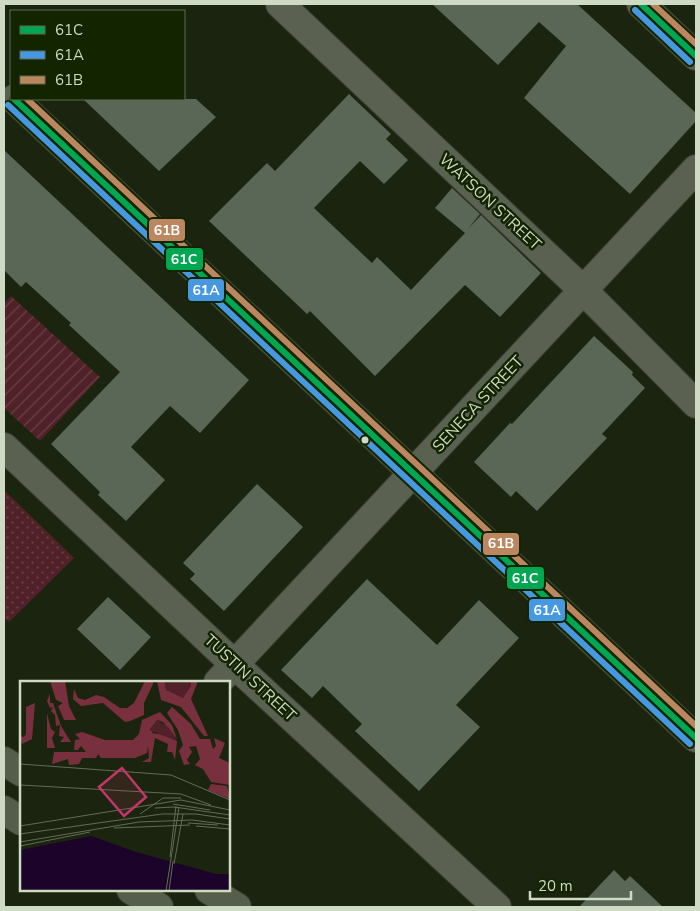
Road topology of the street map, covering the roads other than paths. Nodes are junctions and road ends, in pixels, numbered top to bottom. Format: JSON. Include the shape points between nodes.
{"nodes":[{"id":1,"x":280,"y":4,"type":"edge"},
{"id":2,"x":640,"y":4,"type":"edge"},
{"id":3,"x":696,"y":56,"type":"edge"},
{"id":4,"x":14,"y":100,"type":"edge"},
{"id":5,"x":696,"y":169,"type":"edge"},
{"id":6,"x":584,"y":290,"type":"junction"},
{"id":7,"x":696,"y":404,"type":"edge"},
{"id":8,"x":4,"y":447,"type":"edge"},
{"id":9,"x":412,"y":474,"type":"junction"},
{"id":10,"x":226,"y":673,"type":"edge"},
{"id":11,"x":696,"y":738,"type":"edge"},
{"id":12,"x":4,"y":761,"type":"edge"},
{"id":13,"x":20,"y":771,"type":"edge"},
{"id":14,"x":4,"y":810,"type":"edge"},
{"id":15,"x":20,"y":820,"type":"edge"},
{"id":16,"x":133,"y":891,"type":"edge"},
{"id":17,"x":211,"y":891,"type":"edge"},
{"id":18,"x":158,"y":907,"type":"edge"},
{"id":19,"x":237,"y":907,"type":"edge"},
{"id":20,"x":497,"y":907,"type":"edge"}],
"edges":[{"from":1,"to":6,"type":"street","name":"WATSON STREET"},
{"from":2,"to":3,"type":"main road"},
{"from":4,"to":9,"type":"main road"},
{"from":5,"to":6,"type":"street","name":"SENECA STREET"},
{"from":6,"to":7,"type":"street","name":"WATSON STREET"},
{"from":6,"to":9,"type":"street","name":"SENECA STREET"},
{"from":8,"to":10,"type":"street","name":"TUSTIN STREET"},
{"from":9,"to":10,"type":"street","name":"SENECA STREET"},
{"from":9,"to":11,"type":"main road"},
{"from":10,"to":20,"type":"street","name":"TUSTIN STREET"},
{"from":12,"to":13,"type":"highway"},
{"from":14,"to":15,"type":"highway"},
{"from":16,"to":18,"type":"highway"},
{"from":17,"to":19,"type":"highway"}]}
